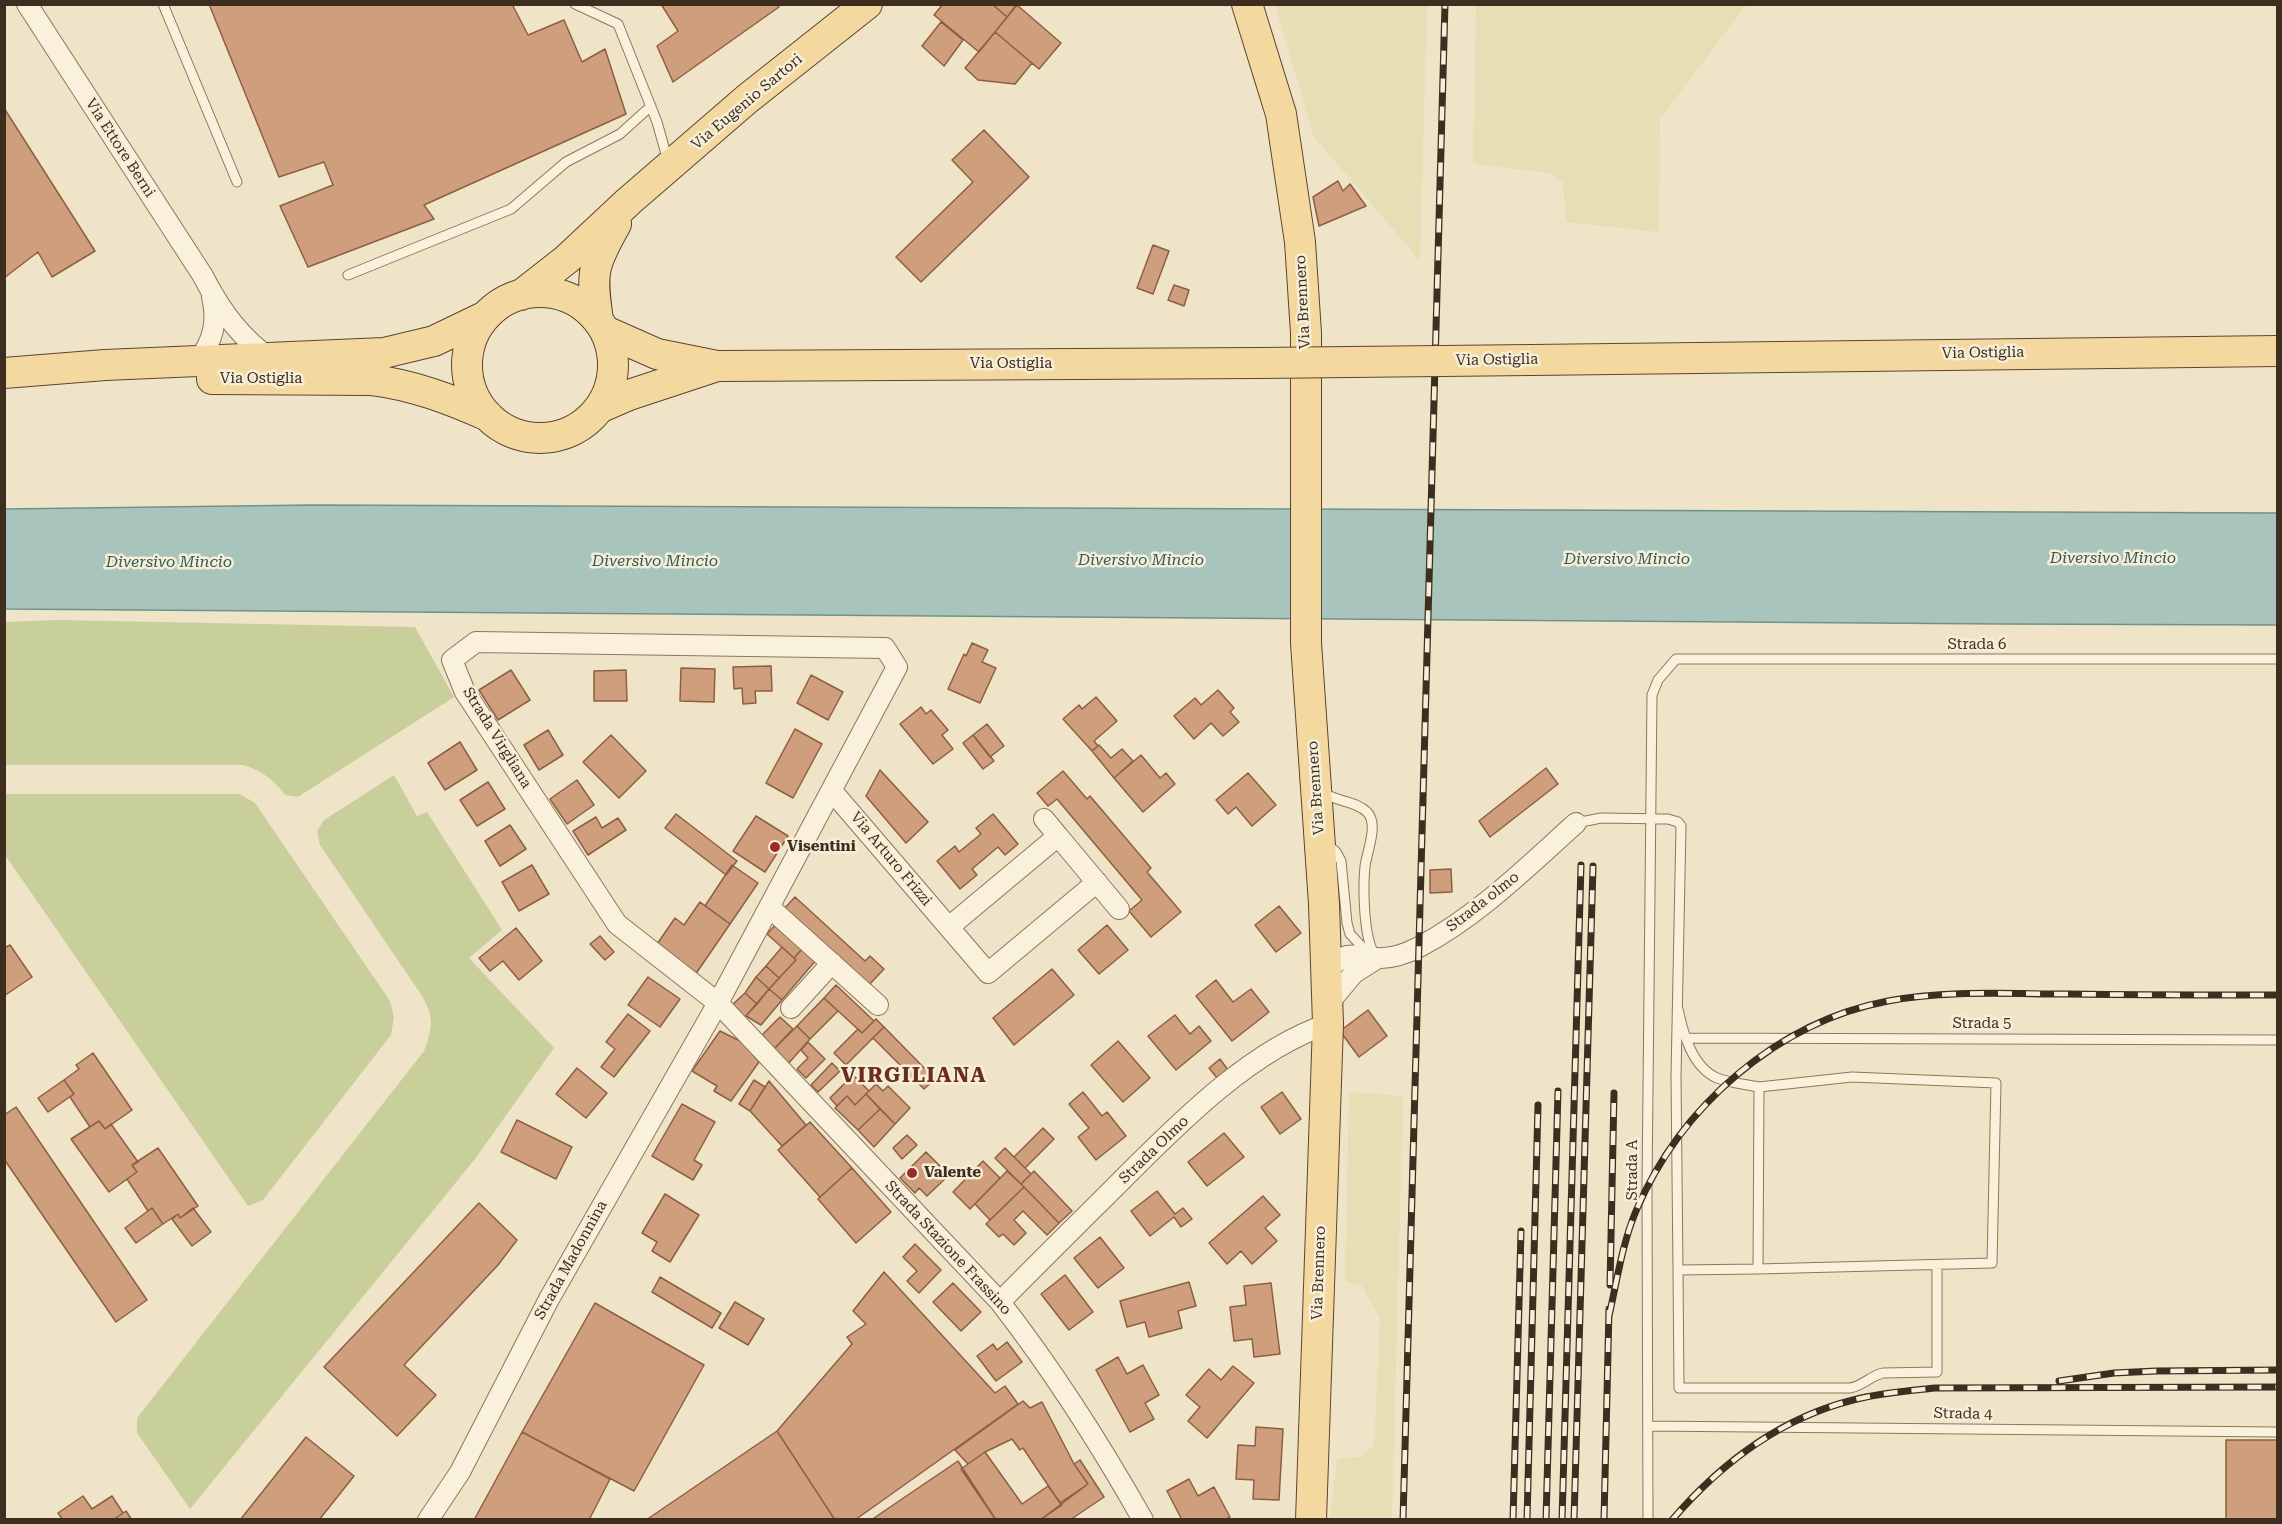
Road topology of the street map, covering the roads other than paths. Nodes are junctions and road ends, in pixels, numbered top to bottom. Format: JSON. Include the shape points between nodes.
{"nodes":[{"id":1,"x":27,"y":4,"type":"edge"},
{"id":2,"x":163,"y":4,"type":"edge"},
{"id":3,"x":575,"y":4,"type":"edge"},
{"id":4,"x":1223,"y":4,"type":"edge"},
{"id":5,"x":1246,"y":4,"type":"edge"},
{"id":6,"x":859,"y":6,"type":"edge"},
{"id":7,"x":1264,"y":60,"type":"junction"},
{"id":8,"x":651,"y":106,"type":"junction"},
{"id":9,"x":670,"y":166,"type":"junction"},
{"id":10,"x":237,"y":182,"type":"dead end"},
{"id":11,"x":629,"y":201,"type":"junction"},
{"id":12,"x":348,"y":275,"type":"dead end"},
{"id":13,"x":211,"y":292,"type":"junction"},
{"id":14,"x":521,"y":295,"type":"junction"},
{"id":15,"x":486,"y":316,"type":"junction"},
{"id":16,"x":602,"y":326,"type":"junction"},
{"id":17,"x":237,"y":329,"type":"junction"},
{"id":18,"x":2277,"y":351,"type":"edge"},
{"id":19,"x":256,"y":358,"type":"junction"},
{"id":20,"x":198,"y":361,"type":"junction"},
{"id":21,"x":717,"y":366,"type":"junction"},
{"id":22,"x":17,"y":372,"type":"edge"},
{"id":23,"x":111,"y":379,"type":"junction"},
{"id":24,"x":599,"y":408,"type":"junction"},
{"id":25,"x":488,"y":416,"type":"junction"},
{"id":26,"x":885,"y":648,"type":"joint"},
{"id":27,"x":1676,"y":659,"type":"joint"},
{"id":28,"x":2277,"y":659,"type":"edge"},
{"id":29,"x":1316,"y":785,"type":"junction"},
{"id":30,"x":832,"y":791,"type":"junction"},
{"id":31,"x":1044,"y":819,"type":"dead end"},
{"id":32,"x":1650,"y":820,"type":"junction"},
{"id":33,"x":1576,"y":823,"type":"joint"},
{"id":34,"x":1058,"y":836,"type":"junction"},
{"id":35,"x":1319,"y":836,"type":"junction"},
{"id":36,"x":1097,"y":882,"type":"junction"},
{"id":37,"x":769,"y":907,"type":"junction"},
{"id":38,"x":1119,"y":909,"type":"dead end"},
{"id":39,"x":949,"y":927,"type":"junction"},
{"id":40,"x":1378,"y":958,"type":"junction"},
{"id":41,"x":832,"y":963,"type":"junction"},
{"id":42,"x":1326,"y":973,"type":"junction"},
{"id":43,"x":718,"y":1003,"type":"junction"},
{"id":44,"x":878,"y":1005,"type":"dead end"},
{"id":45,"x":791,"y":1008,"type":"dead end"},
{"id":46,"x":1678,"y":1009,"type":"junction"},
{"id":47,"x":1328,"y":1014,"type":"junction"},
{"id":48,"x":1686,"y":1038,"type":"junction"},
{"id":49,"x":2277,"y":1040,"type":"edge"},
{"id":50,"x":1759,"y":1087,"type":"junction"},
{"id":51,"x":1937,"y":1265,"type":"junction"},
{"id":52,"x":1758,"y":1269,"type":"junction"},
{"id":53,"x":1678,"y":1270,"type":"junction"},
{"id":54,"x":1000,"y":1302,"type":"junction"},
{"id":55,"x":1648,"y":1426,"type":"junction"},
{"id":56,"x":2277,"y":1432,"type":"edge"},
{"id":57,"x":428,"y":1520,"type":"edge"},
{"id":58,"x":1143,"y":1520,"type":"edge"},
{"id":59,"x":1311,"y":1520,"type":"edge"},
{"id":60,"x":1648,"y":1520,"type":"edge"}],
"edges":[{"from":1,"to":13,"type":"street","name":"Via Ettore Berni"},
{"from":2,"to":10,"type":"lane"},
{"from":3,"to":8,"type":"lane","via":[[618,24]]},
{"from":4,"to":7,"type":"main road","name":"Via Brennero"},
{"from":5,"to":7,"type":"main road","name":"Via Brennero"},
{"from":6,"to":9,"type":"main road","name":"Via Eugenio Sartori"},
{"from":7,"to":29,"type":"main road","name":"Via Brennero","via":[[1281,114],[1300,242],[1306,333],[1306,643]]},
{"from":8,"to":9,"type":"lane"},
{"from":8,"to":12,"type":"lane","via":[[620,134],[566,162],[512,209]]},
{"from":9,"to":11,"type":"main road","name":"Via Eugenio Sartori"},
{"from":11,"to":14,"type":"main road","name":"Via Eugenio Sartori","via":[[567,259]]},
{"from":11,"to":16,"type":"main road","name":"Via Eugenio Sartori","via":[[594,271],[593,286]]},
{"from":13,"to":17,"type":"street","name":"Via Ettore Berni"},
{"from":13,"to":20,"type":"street","name":"Via Ettore Berni","via":[[216,320],[208,348]]},
{"from":14,"to":15,"type":"main road"},
{"from":14,"to":16,"type":"main road","via":[[545,292],[568,297],[587,309]]},
{"from":15,"to":19,"type":"main road","name":"Via Ostiglia","via":[[434,342],[405,349]]},
{"from":15,"to":25,"type":"main road","via":[[473,336],[467,364],[471,389]]},
{"from":16,"to":21,"type":"main road","name":"Via Ostiglia","via":[[650,352]]},
{"from":16,"to":24,"type":"main road","via":[[612,352],[613,370]]},
{"from":17,"to":19,"type":"street","name":"Via Ettore Berni","via":[[254,347]]},
{"from":17,"to":19,"type":"street","name":"Via Ettore Berni","via":[[242,346]]},
{"from":18,"to":21,"type":"main road","name":"Via Ostiglia","bridge":true},
{"from":19,"to":20,"type":"main road","name":"Via Ostiglia"},
{"from":19,"to":23,"type":"main road","via":[[231,370],[137,372]]},
{"from":20,"to":22,"type":"main road","name":"Via Ostiglia"},
{"from":21,"to":24,"type":"main road","name":"Via Ostiglia"},
{"from":22,"to":23,"type":"main road","name":"Via Ostiglia"},
{"from":23,"to":25,"type":"main road","name":"Via Ostiglia","via":[[372,380],[410,386]]},
{"from":24,"to":25,"type":"main road","via":[[574,430],[548,437],[511,432]]},
{"from":26,"to":30,"type":"street","name":"Strada Madonnina","via":[[897,667]]},
{"from":26,"to":43,"type":"street","name":"Strada Virgliana","via":[[476,642],[452,660],[465,692],[617,924]]},
{"from":27,"to":28,"type":"lane","name":"Strada 6"},
{"from":27,"to":32,"type":"lane","name":"Strada A","via":[[1658,680],[1652,695]]},
{"from":29,"to":35,"type":"main road","name":"Via Brennero"},
{"from":29,"to":40,"type":"lane","via":[[1323,793],[1358,806],[1372,821],[1365,883],[1368,937]]},
{"from":30,"to":37,"type":"street","name":"Strada Madonnina"},
{"from":30,"to":39,"type":"street","name":"Via Arturo Frizzi"},
{"from":31,"to":34,"type":"street"},
{"from":32,"to":33,"type":"lane","via":[[1601,818]]},
{"from":32,"to":46,"type":"lane","via":[[1678,822],[1682,833]]},
{"from":32,"to":55,"type":"lane","name":"Strada A"},
{"from":33,"to":40,"type":"street","name":"Strada olmo","via":[[1504,889],[1447,930],[1402,955]]},
{"from":34,"to":36,"type":"street"},
{"from":34,"to":39,"type":"street"},
{"from":35,"to":40,"type":"lane","via":[[1341,861],[1350,934],[1366,952]]},
{"from":35,"to":42,"type":"main road","name":"Via Brennero"},
{"from":36,"to":38,"type":"street"},
{"from":36,"to":39,"type":"street","name":"Via Arturo Frizzi","via":[[988,973]]},
{"from":37,"to":41,"type":"street"},
{"from":37,"to":43,"type":"street","name":"Strada Madonnina"},
{"from":40,"to":42,"type":"street","name":"Strada olmo","via":[[1348,956]]},
{"from":40,"to":47,"type":"street","name":"Strada olmo","via":[[1354,973]]},
{"from":41,"to":44,"type":"street"},
{"from":41,"to":45,"type":"street"},
{"from":42,"to":47,"type":"main road","name":"Via Brennero"},
{"from":43,"to":54,"type":"street","name":"Strada Stazione Frassino"},
{"from":43,"to":57,"type":"street","name":"Strada Madonnina","via":[[549,1299],[460,1472]]},
{"from":46,"to":48,"type":"lane"},
{"from":46,"to":53,"type":"lane"},
{"from":47,"to":54,"type":"street","name":"Strada Olmo","via":[[1246,1069],[1175,1127]]},
{"from":47,"to":59,"type":"main road","name":"Via Brennero"},
{"from":48,"to":49,"type":"lane","name":"Strada 5"},
{"from":48,"to":50,"type":"lane","via":[[1707,1072]]},
{"from":50,"to":51,"type":"lane","via":[[1852,1077],[1996,1083],[1992,1263]]},
{"from":50,"to":52,"type":"lane"},
{"from":51,"to":52,"type":"lane"},
{"from":51,"to":53,"type":"lane","via":[[1936,1372],[1882,1372],[1850,1388],[1679,1388]]},
{"from":52,"to":53,"type":"lane"},
{"from":54,"to":58,"type":"street","name":"Strada Stazione Frassino","via":[[1085,1420]]},
{"from":55,"to":56,"type":"lane","name":"Strada 4"},
{"from":55,"to":60,"type":"lane","name":"Strada A"}]}
